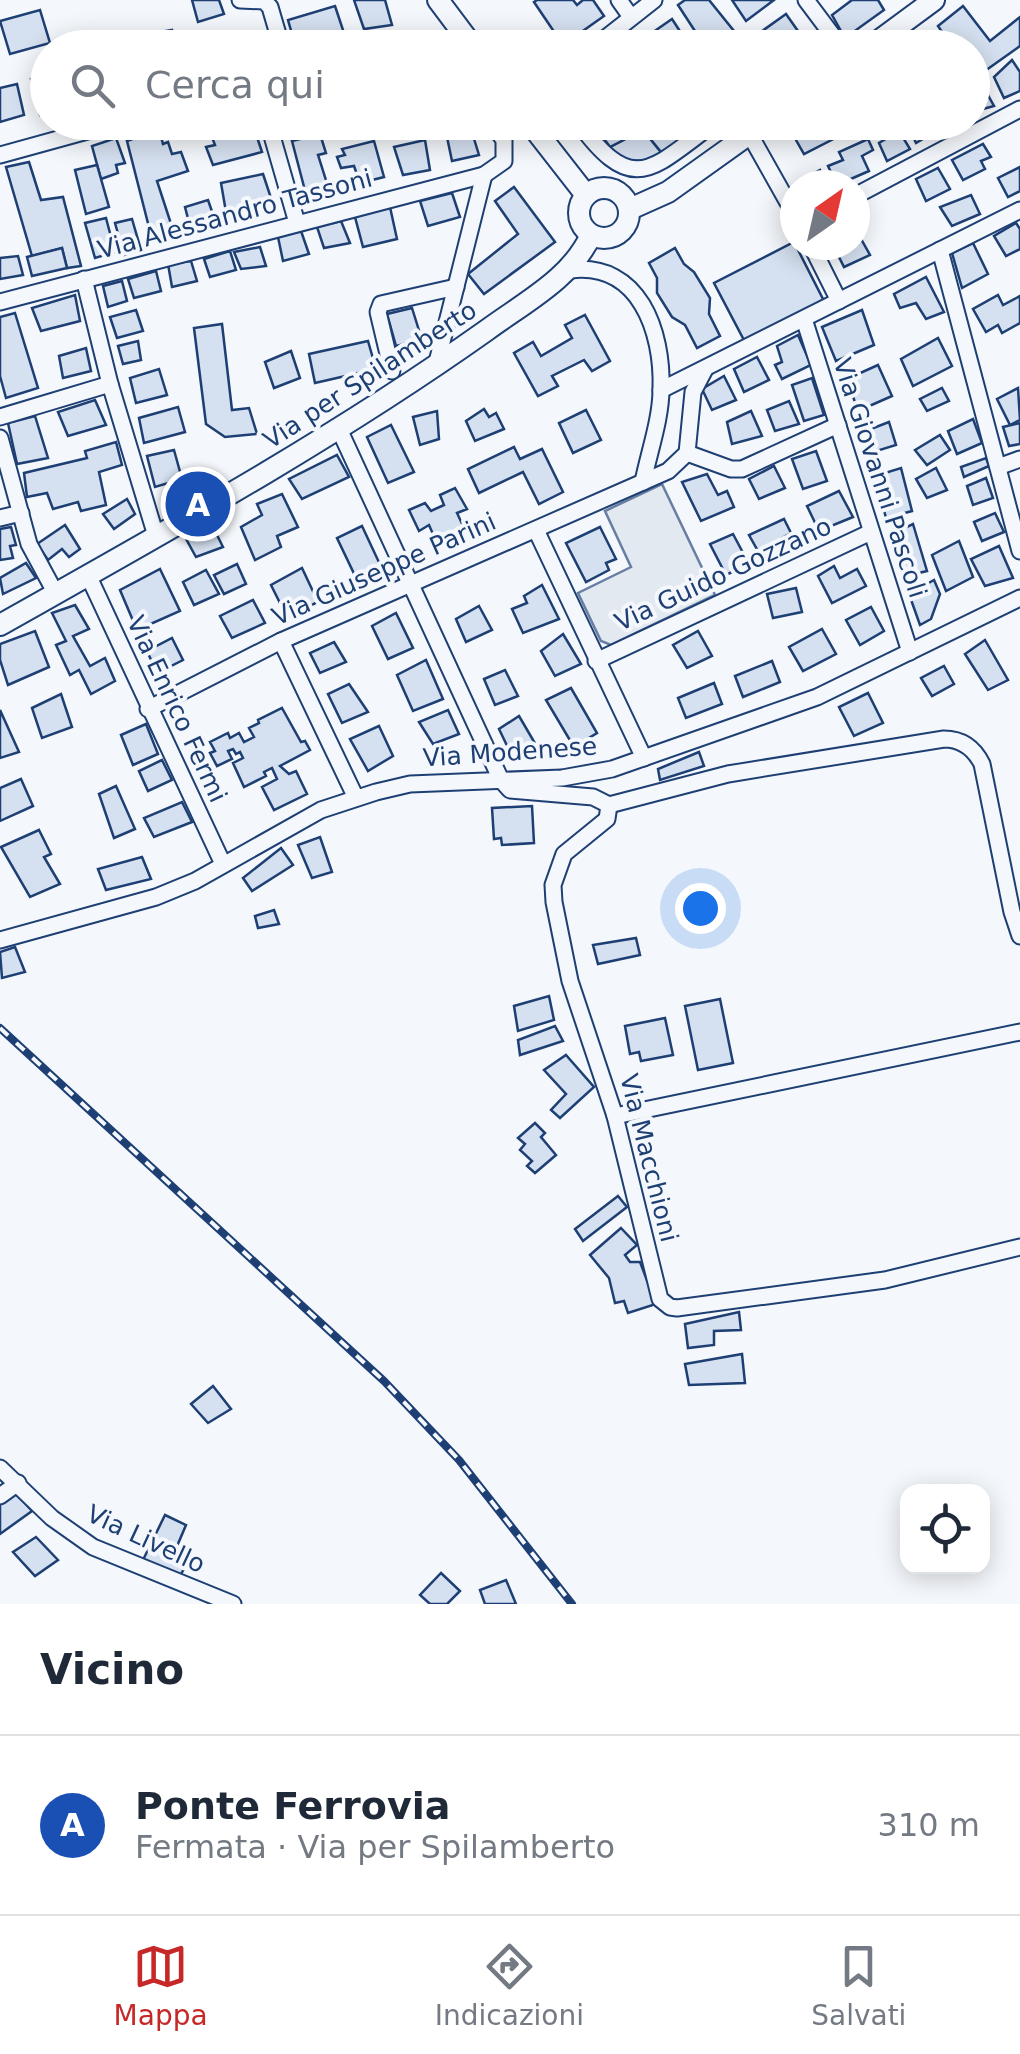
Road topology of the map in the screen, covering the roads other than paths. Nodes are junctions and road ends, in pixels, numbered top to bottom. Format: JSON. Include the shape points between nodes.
{"nodes":[{"id":1,"x":240,"y":0,"type":"edge"},
{"id":2,"x":438,"y":0,"type":"edge"},
{"id":3,"x":619,"y":0,"type":"edge"},
{"id":4,"x":654,"y":0,"type":"edge"},
{"id":5,"x":806,"y":0,"type":"edge"},
{"id":6,"x":934,"y":0,"type":"edge"},
{"id":7,"x":631,"y":17,"type":"junction"},
{"id":8,"x":277,"y":30,"type":"edge"},
{"id":9,"x":460,"y":30,"type":"edge"},
{"id":10,"x":615,"y":30,"type":"edge"},
{"id":11,"x":828,"y":30,"type":"edge"},
{"id":12,"x":893,"y":30,"type":"edge"},
{"id":13,"x":1020,"y":109,"type":"edge"},
{"id":14,"x":990,"y":125,"type":"edge"},
{"id":15,"x":55,"y":140,"type":"edge"},
{"id":16,"x":273,"y":140,"type":"edge"},
{"id":17,"x":504,"y":140,"type":"edge"},
{"id":18,"x":543,"y":140,"type":"edge"},
{"id":19,"x":593,"y":140,"type":"edge"},
{"id":20,"x":691,"y":140,"type":"edge"},
{"id":21,"x":742,"y":140,"type":"edge"},
{"id":22,"x":763,"y":140,"type":"edge"},
{"id":23,"x":961,"y":140,"type":"edge"},
{"id":24,"x":0,"y":155,"type":"edge"},
{"id":25,"x":484,"y":174,"type":"junction"},
{"id":26,"x":780,"y":180,"type":"edge"},
{"id":27,"x":870,"y":188,"type":"edge"},
{"id":28,"x":586,"y":194,"type":"junction"},
{"id":29,"x":630,"y":208,"type":"junction"},
{"id":30,"x":1020,"y":210,"type":"edge"},
{"id":31,"x":297,"y":223,"type":"junction"},
{"id":32,"x":592,"y":234,"type":"junction"},
{"id":33,"x":940,"y":250,"type":"junction"},
{"id":34,"x":819,"y":260,"type":"edge"},
{"id":35,"x":570,"y":270,"type":"junction"},
{"id":36,"x":84,"y":279,"type":"junction"},
{"id":37,"x":456,"y":287,"type":"junction"},
{"id":38,"x":840,"y":301,"type":"junction"},
{"id":39,"x":0,"y":302,"type":"edge"},
{"id":40,"x":804,"y":319,"type":"junction"},
{"id":41,"x":436,"y":366,"type":"junction"},
{"id":42,"x":705,"y":369,"type":"junction"},
{"id":43,"x":392,"y":370,"type":"dead end"},
{"id":44,"x":110,"y":384,"type":"junction"},
{"id":45,"x":661,"y":390,"type":"junction"},
{"id":46,"x":0,"y":417,"type":"edge"},
{"id":47,"x":838,"y":425,"type":"junction"},
{"id":48,"x":338,"y":429,"type":"junction"},
{"id":49,"x":0,"y":438,"type":"edge"},
{"id":50,"x":686,"y":453,"type":"junction"},
{"id":51,"x":1020,"y":459,"type":"edge"},
{"id":52,"x":998,"y":467,"type":"junction"},
{"id":53,"x":643,"y":482,"type":"junction"},
{"id":54,"x":20,"y":513,"type":"junction"},
{"id":55,"x":0,"y":518,"type":"edge"},
{"id":56,"x":536,"y":530,"type":"junction"},
{"id":57,"x":871,"y":532,"type":"junction"},
{"id":58,"x":156,"y":536,"type":"junction"},
{"id":59,"x":1020,"y":551,"type":"edge"},
{"id":60,"x":88,"y":575,"type":"junction"},
{"id":61,"x":412,"y":582,"type":"junction"},
{"id":62,"x":56,"y":594,"type":"junction"},
{"id":63,"x":1020,"y":598,"type":"edge"},
{"id":64,"x":0,"y":625,"type":"edge"},
{"id":65,"x":281,"y":641,"type":"junction"},
{"id":66,"x":910,"y":652,"type":"junction"},
{"id":67,"x":596,"y":662,"type":"junction"},
{"id":68,"x":148,"y":709,"type":"junction"},
{"id":69,"x":644,"y":758,"type":"junction"},
{"id":70,"x":501,"y":780,"type":"junction"},
{"id":71,"x":356,"y":798,"type":"junction"},
{"id":72,"x":609,"y":805,"type":"junction"},
{"id":73,"x":223,"y":864,"type":"junction"},
{"id":74,"x":1020,"y":936,"type":"edge"},
{"id":75,"x":0,"y":940,"type":"edge"},
{"id":76,"x":1020,"y":1032,"type":"edge"},
{"id":77,"x":615,"y":1116,"type":"junction"},
{"id":78,"x":1017,"y":1246,"type":"edge"},
{"id":79,"x":0,"y":1468,"type":"edge"},
{"id":80,"x":18,"y":1484,"type":"junction"},
{"id":81,"x":0,"y":1496,"type":"edge"},
{"id":82,"x":233,"y":1604,"type":"edge"}],
"edges":[{"from":1,"to":8,"type":"street","via":[[264,1]]},
{"from":2,"to":9,"type":"main road"},
{"from":3,"to":7,"type":"street"},
{"from":4,"to":7,"type":"street"},
{"from":5,"to":11,"type":"street"},
{"from":6,"to":12,"type":"main road"},
{"from":7,"to":10,"type":"street"},
{"from":13,"to":14,"type":"street"},
{"from":15,"to":24,"type":"street"},
{"from":16,"to":31,"type":"street"},
{"from":17,"to":25,"type":"street","via":[[504,161]]},
{"from":18,"to":28,"type":"main road"},
{"from":19,"to":20,"type":"street","via":[[617,165],[638,169],[658,164]]},
{"from":21,"to":29,"type":"main road","via":[[668,192]]},
{"from":22,"to":26,"type":"street"},
{"from":23,"to":27,"type":"street"},
{"from":25,"to":31,"type":"street","name":"Via Alessandro Tassoni"},
{"from":25,"to":37,"type":"street"},
{"from":28,"to":29,"type":"main road","via":[[612,188]]},
{"from":28,"to":32,"type":"main road","via":[[579,216]]},
{"from":29,"to":32,"type":"main road","via":[[622,231],[607,238]]},
{"from":30,"to":33,"type":"street"},
{"from":31,"to":36,"type":"street","name":"Via Alessandro Tassoni"},
{"from":32,"to":35,"type":"main road","name":"Via per Spilamberto"},
{"from":33,"to":38,"type":"street"},
{"from":33,"to":52,"type":"street"},
{"from":34,"to":38,"type":"street"},
{"from":35,"to":41,"type":"main road","name":"Via per Spilamberto"},
{"from":35,"to":45,"type":"street","via":[[592,267],[638,298],[652,324]]},
{"from":36,"to":39,"type":"street","name":"Via Alessandro Tassoni"},
{"from":36,"to":44,"type":"street"},
{"from":37,"to":41,"type":"street"},
{"from":37,"to":43,"type":"street","via":[[380,304]]},
{"from":38,"to":40,"type":"street"},
{"from":40,"to":42,"type":"street"},
{"from":40,"to":47,"type":"street","name":"Via Giovanni Pascoli"},
{"from":41,"to":48,"type":"main road","name":"Via per Spilamberto"},
{"from":42,"to":45,"type":"street"},
{"from":42,"to":50,"type":"street","via":[[692,392]]},
{"from":44,"to":46,"type":"street"},
{"from":44,"to":58,"type":"street"},
{"from":45,"to":53,"type":"street"},
{"from":47,"to":50,"type":"street","via":[[742,469]]},
{"from":47,"to":57,"type":"street","name":"Via Giovanni Pascoli"},
{"from":48,"to":58,"type":"main road","name":"Via per Spilamberto"},
{"from":48,"to":61,"type":"street"},
{"from":49,"to":54,"type":"street"},
{"from":50,"to":53,"type":"street","name":"Via Giuseppe Parini"},
{"from":51,"to":52,"type":"street"},
{"from":52,"to":59,"type":"street"},
{"from":53,"to":56,"type":"street","name":"Via Giuseppe Parini"},
{"from":54,"to":55,"type":"street"},
{"from":54,"to":62,"type":"street"},
{"from":56,"to":61,"type":"street","name":"Via Giuseppe Parini"},
{"from":56,"to":67,"type":"street"},
{"from":57,"to":66,"type":"street","name":"Via Giovanni Pascoli"},
{"from":57,"to":67,"type":"street","name":"Via Guido Gozzano"},
{"from":58,"to":60,"type":"main road","name":"Via per Spilamberto"},
{"from":60,"to":62,"type":"main road","name":"Via per Spilamberto"},
{"from":60,"to":68,"type":"street","name":"Via Enrico Fermi"},
{"from":61,"to":65,"type":"street","name":"Via Giuseppe Parini"},
{"from":61,"to":70,"type":"street"},
{"from":62,"to":64,"type":"main road","name":"Via per Spilamberto"},
{"from":63,"to":66,"type":"street","name":"Via Modenese"},
{"from":65,"to":68,"type":"street","name":"Via Giuseppe Parini"},
{"from":65,"to":71,"type":"street"},
{"from":66,"to":69,"type":"street","name":"Via Modenese","via":[[816,697]]},
{"from":67,"to":69,"type":"street"},
{"from":68,"to":73,"type":"street","name":"Via Enrico Fermi"},
{"from":69,"to":70,"type":"street","name":"Via Modenese","via":[[588,775]]},
{"from":70,"to":71,"type":"street","name":"Via Modenese","via":[[410,784]]},
{"from":70,"to":72,"type":"street","via":[[510,790],[602,798]]},
{"from":71,"to":73,"type":"street","name":"Via Modenese"},
{"from":72,"to":74,"type":"street","via":[[764,767],[944,739],[962,742],[982,764]]},
{"from":72,"to":77,"type":"street","name":"Via Macchioni","via":[[607,818],[564,854],[553,885],[570,981]]},
{"from":73,"to":75,"type":"street","name":"Via Modenese","via":[[156,897]]},
{"from":76,"to":77,"type":"street"},
{"from":77,"to":78,"type":"street","name":"Via Macchioni","via":[[657,1293],[670,1307],[885,1280]]},
{"from":79,"to":80,"type":"street","name":"Via Livello"},
{"from":80,"to":81,"type":"street"},
{"from":80,"to":82,"type":"street","name":"Via Livello","via":[[94,1547]]}]}
